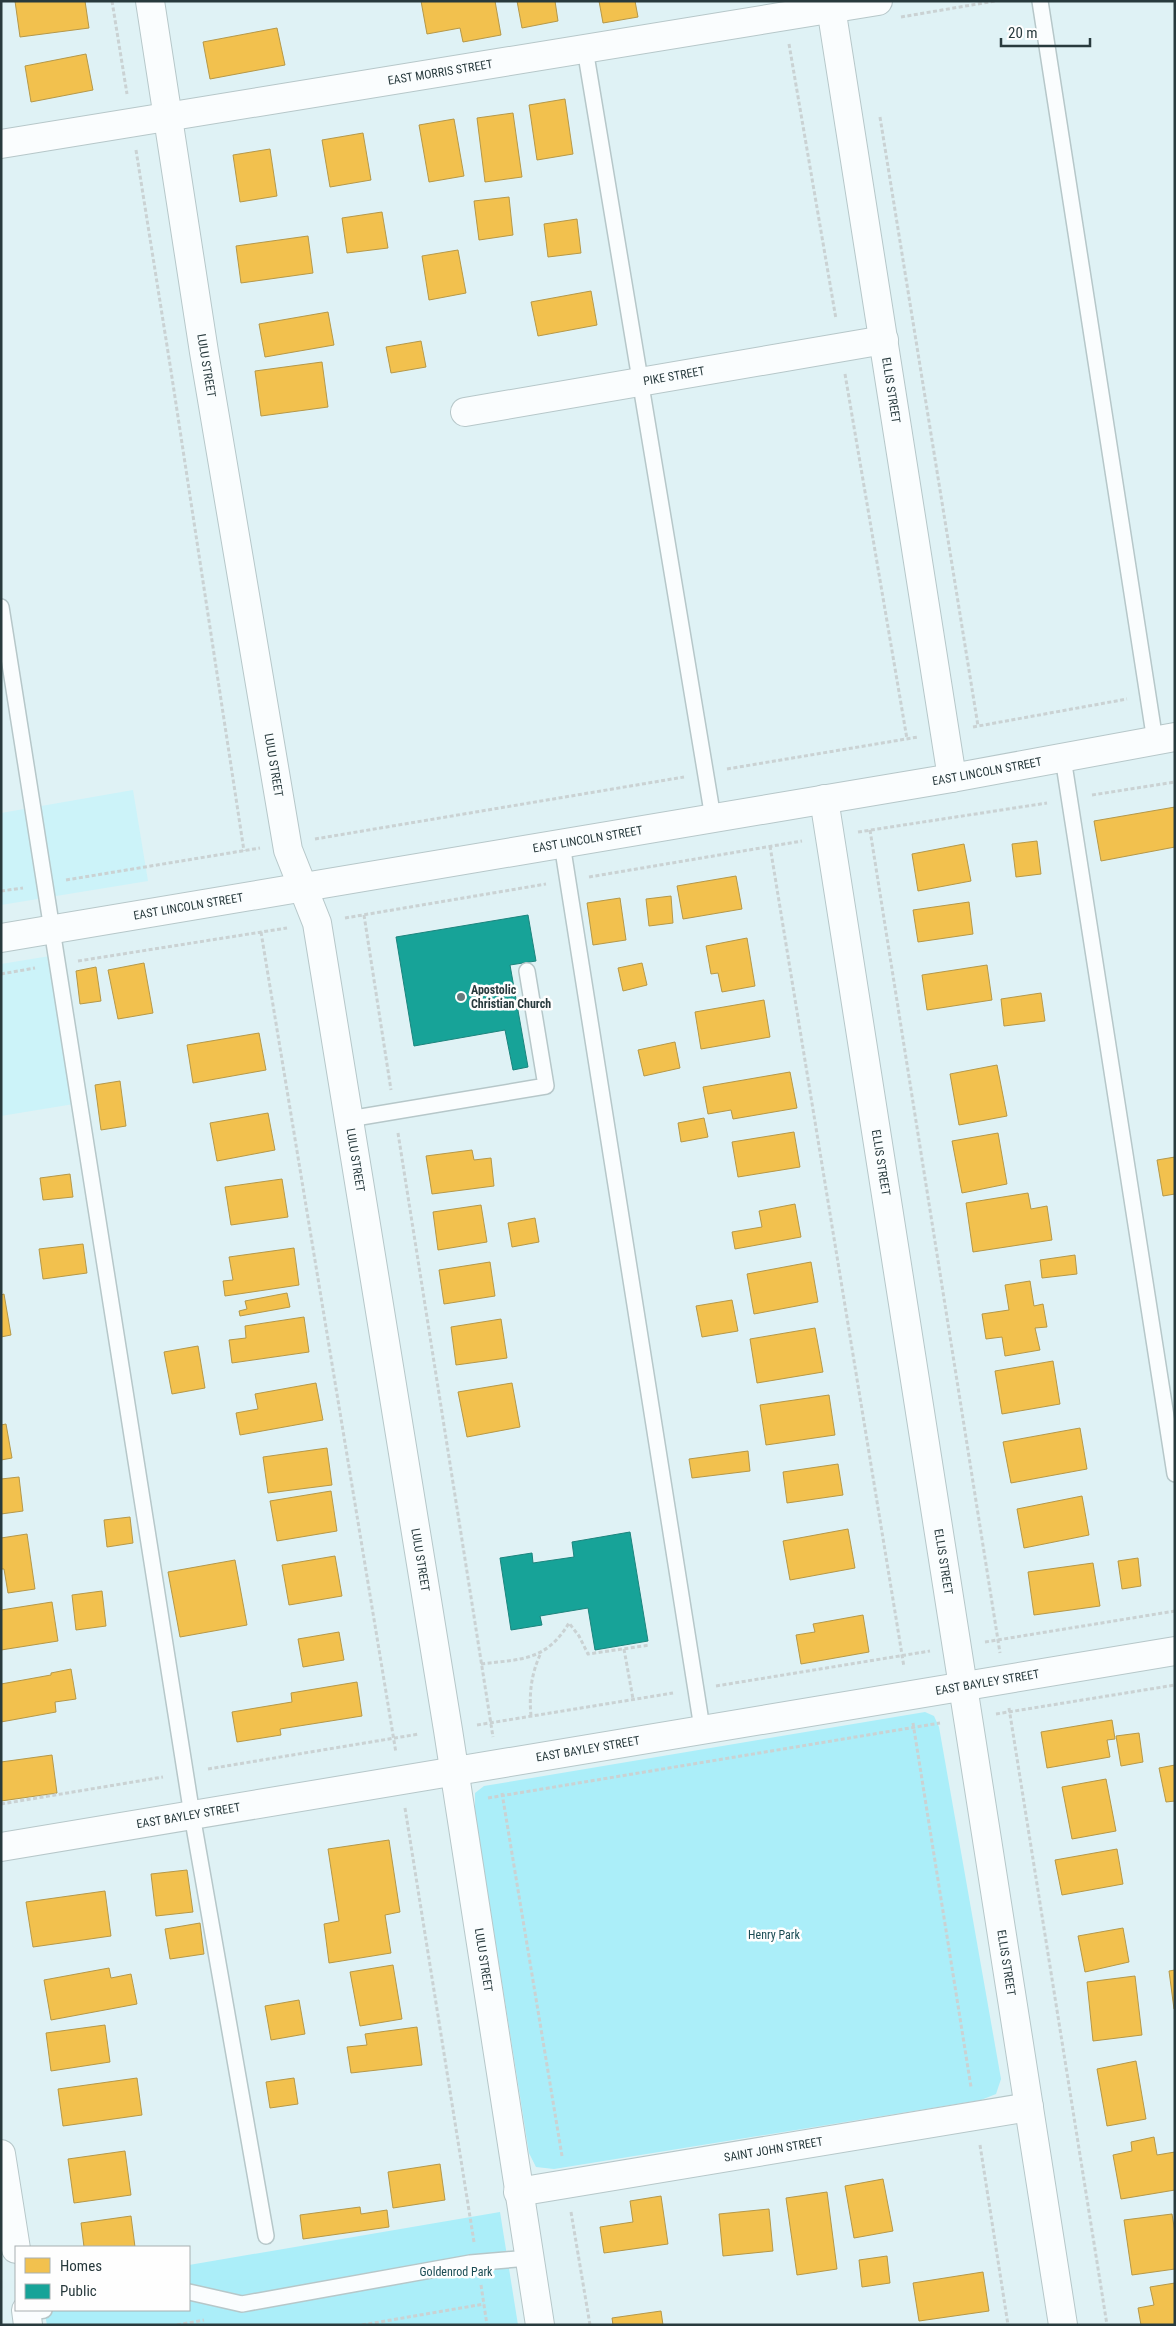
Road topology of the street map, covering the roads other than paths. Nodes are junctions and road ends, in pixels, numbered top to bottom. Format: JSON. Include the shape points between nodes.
{"nodes":[{"id":1,"x":150,"y":1,"type":"edge"},
{"id":2,"x":878,"y":1,"type":"edge"},
{"id":3,"x":1040,"y":1,"type":"edge"},
{"id":4,"x":830,"y":5,"type":"edge"},
{"id":5,"x":584,"y":49,"type":"junction"},
{"id":6,"x":168,"y":117,"type":"junction"},
{"id":7,"x":1,"y":144,"type":"edge"},
{"id":8,"x":884,"y":340,"type":"junction"},
{"id":9,"x":640,"y":382,"type":"junction"},
{"id":10,"x":465,"y":412,"type":"dead end"},
{"id":11,"x":1,"y":606,"type":"edge"},
{"id":12,"x":1165,"y":739,"type":"edge"},
{"id":13,"x":1063,"y":758,"type":"junction"},
{"id":14,"x":952,"y":778,"type":"junction"},
{"id":15,"x":824,"y":799,"type":"junction"},
{"id":16,"x":713,"y":818,"type":"junction"},
{"id":17,"x":562,"y":844,"type":"junction"},
{"id":18,"x":303,"y":888,"type":"junction"},
{"id":19,"x":52,"y":930,"type":"junction"},
{"id":20,"x":1,"y":938,"type":"edge"},
{"id":21,"x":527,"y":970,"type":"dead end"},
{"id":22,"x":349,"y":1119,"type":"junction"},
{"id":23,"x":1175,"y":1474,"type":"edge"},
{"id":24,"x":1175,"y":1650,"type":"edge"},
{"id":25,"x":963,"y":1684,"type":"junction"},
{"id":26,"x":702,"y":1728,"type":"junction"},
{"id":27,"x":454,"y":1770,"type":"junction"},
{"id":28,"x":192,"y":1815,"type":"junction"},
{"id":29,"x":1,"y":1847,"type":"edge"},
{"id":30,"x":1029,"y":2107,"type":"junction"},
{"id":31,"x":1,"y":2154,"type":"edge"},
{"id":32,"x":518,"y":2192,"type":"junction"},
{"id":33,"x":266,"y":2236,"type":"dead end"},
{"id":34,"x":16,"y":2246,"type":"edge"},
{"id":35,"x":529,"y":2258,"type":"junction"},
{"id":36,"x":190,"y":2292,"type":"edge"},
{"id":37,"x":540,"y":2325,"type":"edge"},
{"id":38,"x":1064,"y":2325,"type":"edge"}],
"edges":[{"from":1,"to":6,"type":"street","name":"LULU STREET"},
{"from":2,"to":4,"type":"street","name":"EAST MORRIS STREET"},
{"from":3,"to":12,"type":"lane","via":[[1148,694]]},
{"from":4,"to":5,"type":"street","name":"EAST MORRIS STREET"},
{"from":4,"to":8,"type":"street","name":"ELLIS STREET"},
{"from":5,"to":6,"type":"street","name":"EAST MORRIS STREET"},
{"from":5,"to":9,"type":"lane"},
{"from":6,"to":7,"type":"street","name":"EAST MORRIS STREET"},
{"from":6,"to":18,"type":"street","name":"LULU STREET","via":[[287,844]]},
{"from":8,"to":9,"type":"street","name":"PIKE STREET"},
{"from":8,"to":14,"type":"street","name":"ELLIS STREET"},
{"from":9,"to":10,"type":"street","name":"PIKE STREET"},
{"from":9,"to":16,"type":"lane"},
{"from":11,"to":19,"type":"lane"},
{"from":12,"to":13,"type":"street","name":"EAST LINCOLN STREET"},
{"from":13,"to":14,"type":"street","name":"EAST LINCOLN STREET"},
{"from":13,"to":23,"type":"lane"},
{"from":14,"to":15,"type":"street","name":"EAST LINCOLN STREET"},
{"from":15,"to":16,"type":"street","name":"EAST LINCOLN STREET"},
{"from":15,"to":25,"type":"street","name":"ELLIS STREET"},
{"from":16,"to":17,"type":"street","name":"EAST LINCOLN STREET"},
{"from":17,"to":18,"type":"street","name":"EAST LINCOLN STREET"},
{"from":17,"to":26,"type":"lane"},
{"from":18,"to":19,"type":"street","name":"EAST LINCOLN STREET"},
{"from":18,"to":22,"type":"street","name":"LULU STREET","via":[[317,923]]},
{"from":19,"to":20,"type":"street","name":"EAST LINCOLN STREET"},
{"from":19,"to":28,"type":"lane"},
{"from":21,"to":22,"type":"lane","via":[[546,1086]]},
{"from":22,"to":27,"type":"street","name":"LULU STREET"},
{"from":24,"to":25,"type":"street","name":"EAST BAYLEY STREET"},
{"from":25,"to":26,"type":"street","name":"EAST BAYLEY STREET"},
{"from":25,"to":30,"type":"street","name":"ELLIS STREET"},
{"from":26,"to":27,"type":"street","name":"EAST BAYLEY STREET"},
{"from":27,"to":28,"type":"street","name":"EAST BAYLEY STREET"},
{"from":27,"to":32,"type":"street","name":"LULU STREET"},
{"from":28,"to":29,"type":"street","name":"EAST BAYLEY STREET"},
{"from":28,"to":33,"type":"lane"},
{"from":30,"to":32,"type":"street","name":"SAINT JOHN STREET"},
{"from":30,"to":38,"type":"street","name":"ELLIS STREET"},
{"from":31,"to":34,"type":"street"},
{"from":32,"to":35,"type":"street","name":"LULU STREET"},
{"from":35,"to":36,"type":"lane","via":[[477,2262],[242,2304]]},
{"from":35,"to":37,"type":"street","name":"LULU STREET"}]}
